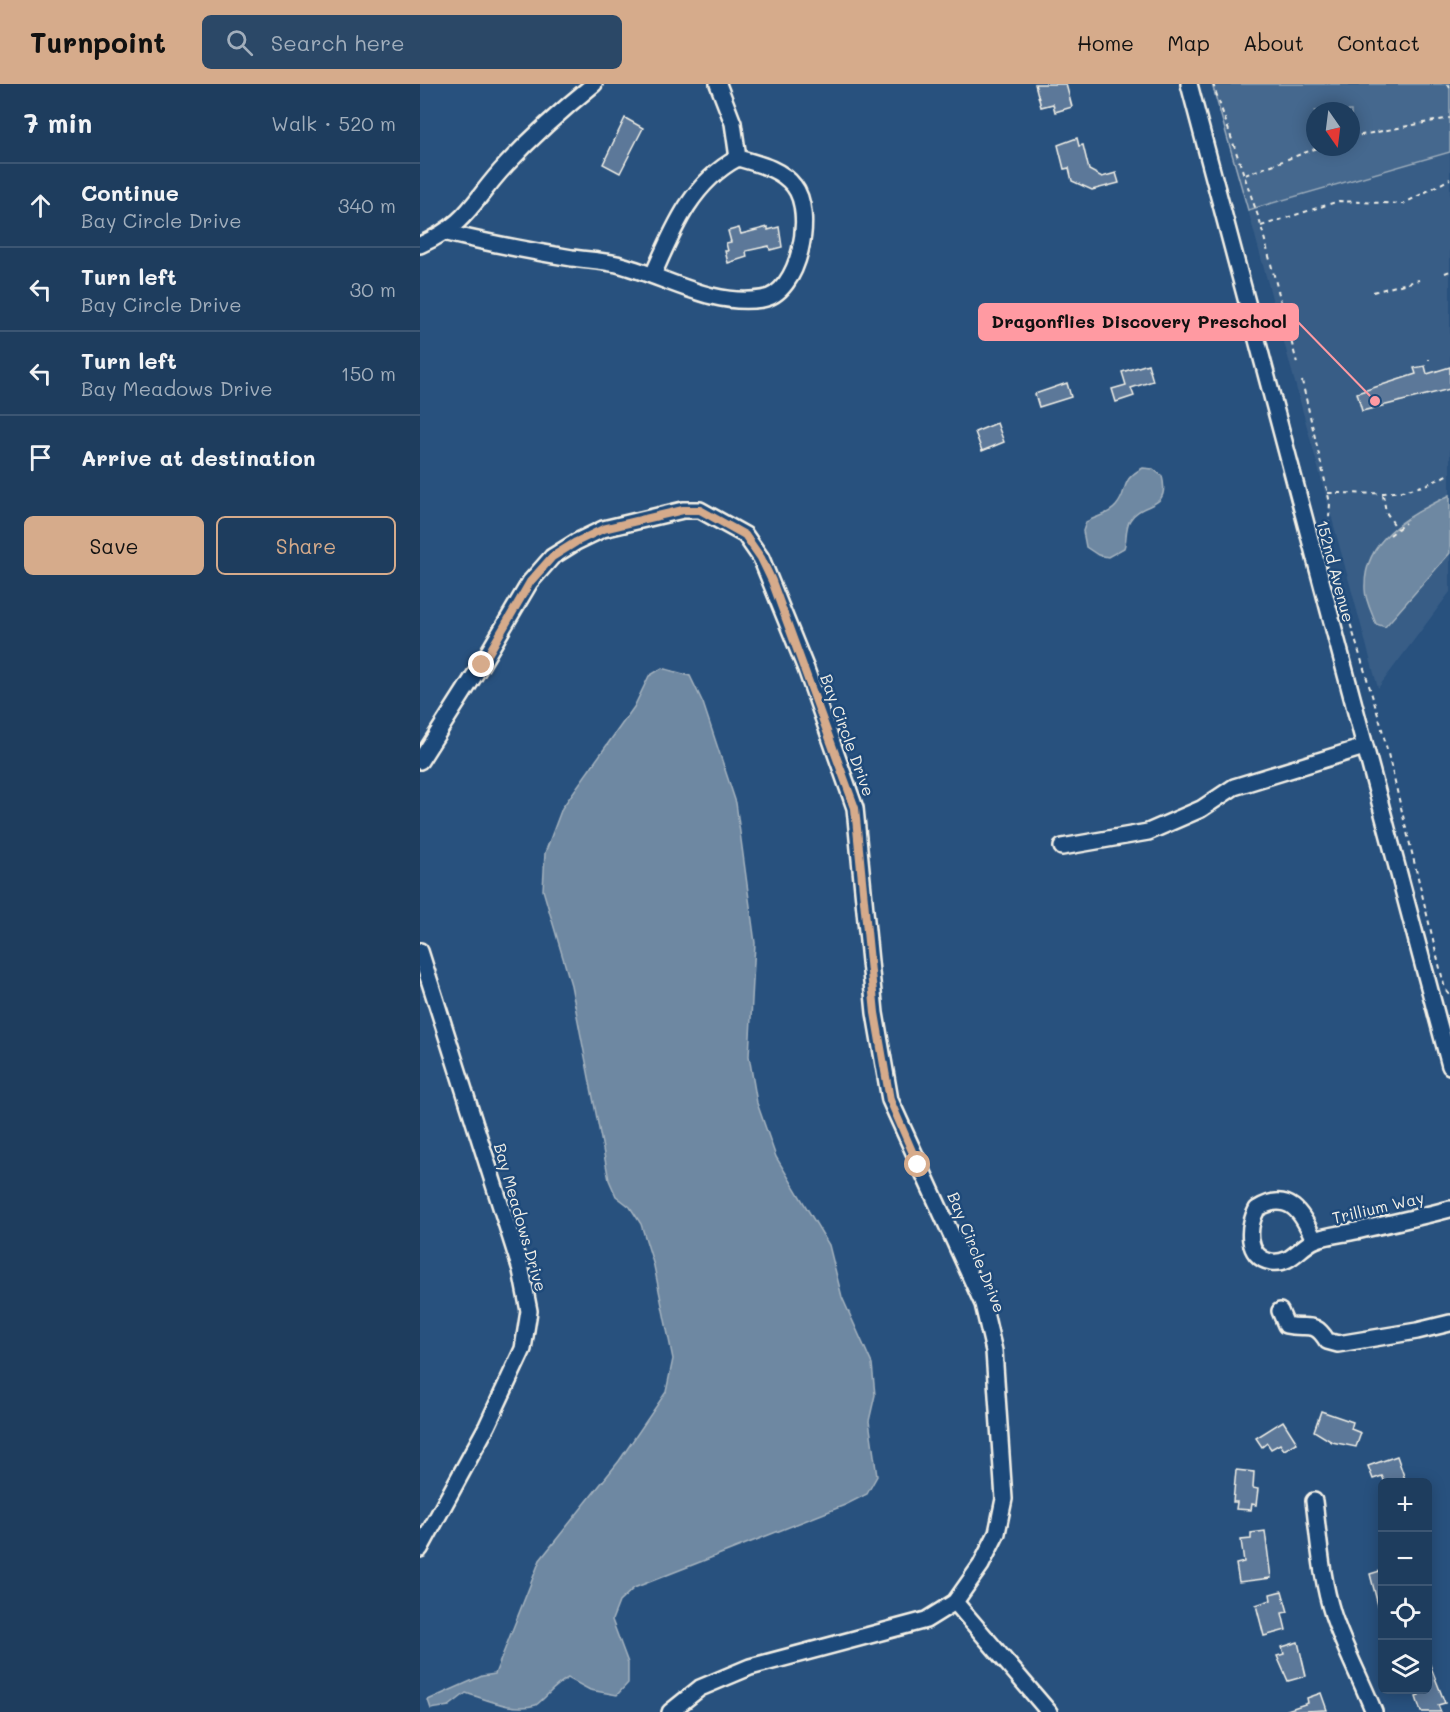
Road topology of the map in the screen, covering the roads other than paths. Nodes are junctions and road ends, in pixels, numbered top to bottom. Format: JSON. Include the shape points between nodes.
{"nodes":[{"id":1,"x":594,"y":84,"type":"edge"},
{"id":2,"x":718,"y":84,"type":"edge"},
{"id":3,"x":1189,"y":84,"type":"edge"},
{"id":4,"x":738,"y":158,"type":"junction"},
{"id":5,"x":447,"y":232,"type":"junction"},
{"id":6,"x":420,"y":245,"type":"edge"},
{"id":7,"x":653,"y":275,"type":"junction"},
{"id":8,"x":1364,"y":747,"type":"junction"},
{"id":9,"x":420,"y":761,"type":"edge"},
{"id":10,"x":1062,"y":847,"type":"dead end"},
{"id":11,"x":420,"y":951,"type":"edge"},
{"id":12,"x":1450,"y":1066,"type":"edge"},
{"id":13,"x":1450,"y":1209,"type":"edge"},
{"id":14,"x":1314,"y":1240,"type":"junction"},
{"id":15,"x":1280,"y":1311,"type":"dead end"},
{"id":16,"x":1450,"y":1323,"type":"edge"},
{"id":17,"x":1314,"y":1501,"type":"dead end"},
{"id":18,"x":420,"y":1549,"type":"edge"},
{"id":19,"x":955,"y":1602,"type":"junction"},
{"id":20,"x":670,"y":1712,"type":"edge"},
{"id":21,"x":1048,"y":1712,"type":"edge"},
{"id":22,"x":1374,"y":1712,"type":"edge"}],
"edges":[{"from":1,"to":5,"type":"street","via":[[504,167],[482,197]]},
{"from":2,"to":4,"type":"street","via":[[733,123]]},
{"from":3,"to":8,"type":"street","name":"152nd Avenue"},
{"from":4,"to":7,"type":"street","via":[[722,167],[689,202],[675,223]]},
{"from":4,"to":7,"type":"street","via":[[783,174],[796,188],[802,209],[802,231],[795,268],[787,284],[777,294],[763,299],[738,300],[696,292]]},
{"from":5,"to":6,"type":"street"},
{"from":5,"to":7,"type":"street","via":[[616,264]]},
{"from":8,"to":10,"type":"street","via":[[1234,787],[1202,809],[1148,832]]},
{"from":8,"to":12,"type":"street","name":"152nd Avenue"},
{"from":9,"to":19,"type":"street","name":"Bay Circle Drive","via":[[530,582],[552,557],[576,542],[603,529],[683,510],[700,510],[745,535],[761,558],[855,808],[875,1013],[890,1100],[983,1304],[994,1351],[1004,1499],[998,1533]]},
{"from":11,"to":18,"type":"street","name":"Bay Meadows Drive","via":[[521,1270],[529,1311],[516,1367]]},
{"from":13,"to":14,"type":"street","name":"Trillium Way"},
{"from":14,"to":14,"type":"street","name":"Trillium Way","via":[[1299,1211],[1285,1203],[1275,1201],[1257,1209],[1250,1226],[1250,1241],[1256,1251],[1272,1262],[1294,1257]]},
{"from":15,"to":16,"type":"street","via":[[1286,1326],[1313,1326],[1326,1341],[1338,1344]]},
{"from":17,"to":22,"type":"street","via":[[1332,1612]]},
{"from":19,"to":20,"type":"street","name":"Bay Circle Drive","via":[[926,1620],[750,1667],[700,1688]]},
{"from":19,"to":21,"type":"street"}]}
